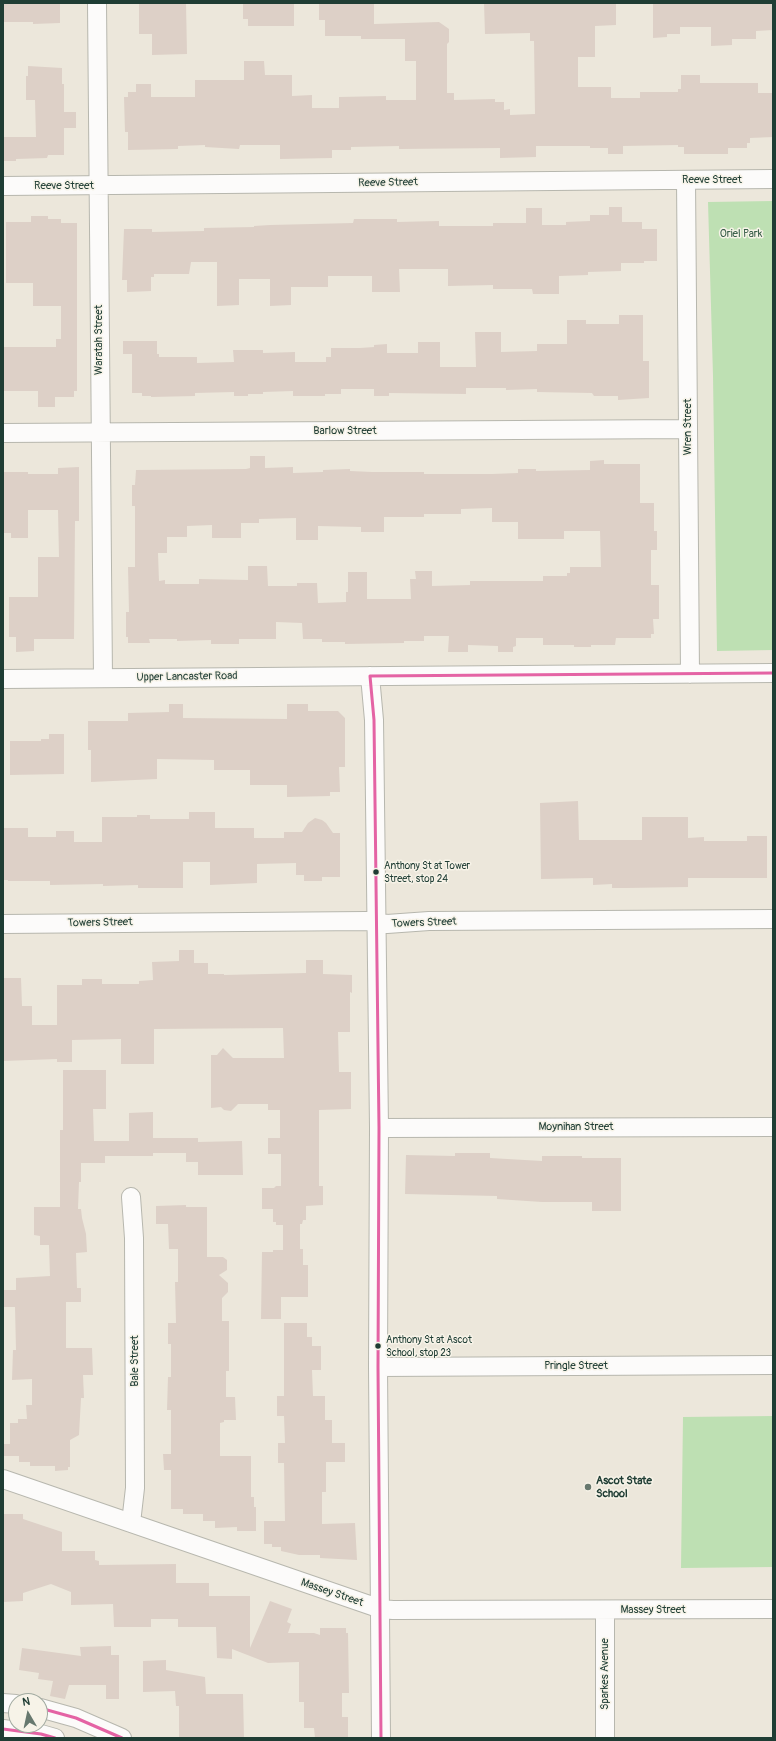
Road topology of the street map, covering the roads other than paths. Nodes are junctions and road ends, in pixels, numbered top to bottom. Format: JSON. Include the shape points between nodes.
{"nodes":[{"id":1,"x":96,"y":3,"type":"edge"},
{"id":2,"x":773,"y":179,"type":"edge"},
{"id":3,"x":686,"y":180,"type":"junction"},
{"id":4,"x":98,"y":185,"type":"junction"},
{"id":5,"x":3,"y":186,"type":"edge"},
{"id":6,"x":688,"y":428,"type":"junction"},
{"id":7,"x":100,"y":432,"type":"junction"},
{"id":8,"x":3,"y":433,"type":"edge"},
{"id":9,"x":690,"y":674,"type":"junction"},
{"id":10,"x":773,"y":674,"type":"edge"},
{"id":11,"x":370,"y":676,"type":"junction"},
{"id":12,"x":103,"y":678,"type":"junction"},
{"id":13,"x":3,"y":679,"type":"edge"},
{"id":14,"x":773,"y":919,"type":"edge"},
{"id":15,"x":376,"y":923,"type":"junction"},
{"id":16,"x":3,"y":924,"type":"edge"},
{"id":17,"x":773,"y":1127,"type":"edge"},
{"id":18,"x":379,"y":1128,"type":"junction"},
{"id":19,"x":131,"y":1198,"type":"dead end"},
{"id":20,"x":773,"y":1365,"type":"edge"},
{"id":21,"x":378,"y":1366,"type":"junction"},
{"id":22,"x":3,"y":1479,"type":"edge"},
{"id":23,"x":130,"y":1523,"type":"junction"},
{"id":24,"x":381,"y":1609,"type":"junction"},
{"id":25,"x":773,"y":1609,"type":"edge"},
{"id":26,"x":604,"y":1610,"type":"junction"},
{"id":27,"x":48,"y":1710,"type":"edge"},
{"id":28,"x":3,"y":1729,"type":"edge"},
{"id":29,"x":55,"y":1738,"type":"edge"},
{"id":30,"x":122,"y":1738,"type":"edge"},
{"id":31,"x":381,"y":1738,"type":"edge"},
{"id":32,"x":605,"y":1738,"type":"edge"}],
"edges":[{"from":1,"to":4,"type":"street","name":"Waratah Street"},
{"from":2,"to":3,"type":"street","name":"Reeve Street"},
{"from":3,"to":4,"type":"street","name":"Reeve Street"},
{"from":3,"to":6,"type":"street","name":"Wren Street"},
{"from":4,"to":5,"type":"street","name":"Reeve Street"},
{"from":4,"to":7,"type":"street","name":"Waratah Street"},
{"from":6,"to":7,"type":"street","name":"Barlow Street"},
{"from":6,"to":9,"type":"street","name":"Wren Street"},
{"from":7,"to":8,"type":"street","name":"Barlow Street"},
{"from":7,"to":12,"type":"street","name":"Waratah Street"},
{"from":9,"to":10,"type":"street","name":"Upper Lancaster Road"},
{"from":9,"to":11,"type":"street","name":"Upper Lancaster Road"},
{"from":11,"to":12,"type":"street","name":"Upper Lancaster Road"},
{"from":11,"to":15,"type":"street","via":[[374,720]]},
{"from":12,"to":13,"type":"street","name":"Upper Lancaster Road"},
{"from":14,"to":15,"type":"street","name":"Towers Street"},
{"from":15,"to":16,"type":"street","name":"Towers Street","via":[[366,921]]},
{"from":15,"to":18,"type":"street"},
{"from":17,"to":18,"type":"street","name":"Moynihan Street"},
{"from":18,"to":21,"type":"street"},
{"from":19,"to":23,"type":"street","name":"Bale Street","via":[[134,1238],[135,1488]]},
{"from":20,"to":21,"type":"street","name":"Pringle Street"},
{"from":21,"to":24,"type":"street"},
{"from":22,"to":23,"type":"street","name":"Massey Street"},
{"from":23,"to":24,"type":"street","name":"Massey Street"},
{"from":24,"to":26,"type":"street","name":"Massey Street"},
{"from":24,"to":31,"type":"street"},
{"from":25,"to":26,"type":"street","name":"Massey Street"},
{"from":26,"to":32,"type":"street","name":"Sparkes Avenue"},
{"from":27,"to":30,"type":"street","via":[[76,1718]]},
{"from":28,"to":29,"type":"street"}]}
